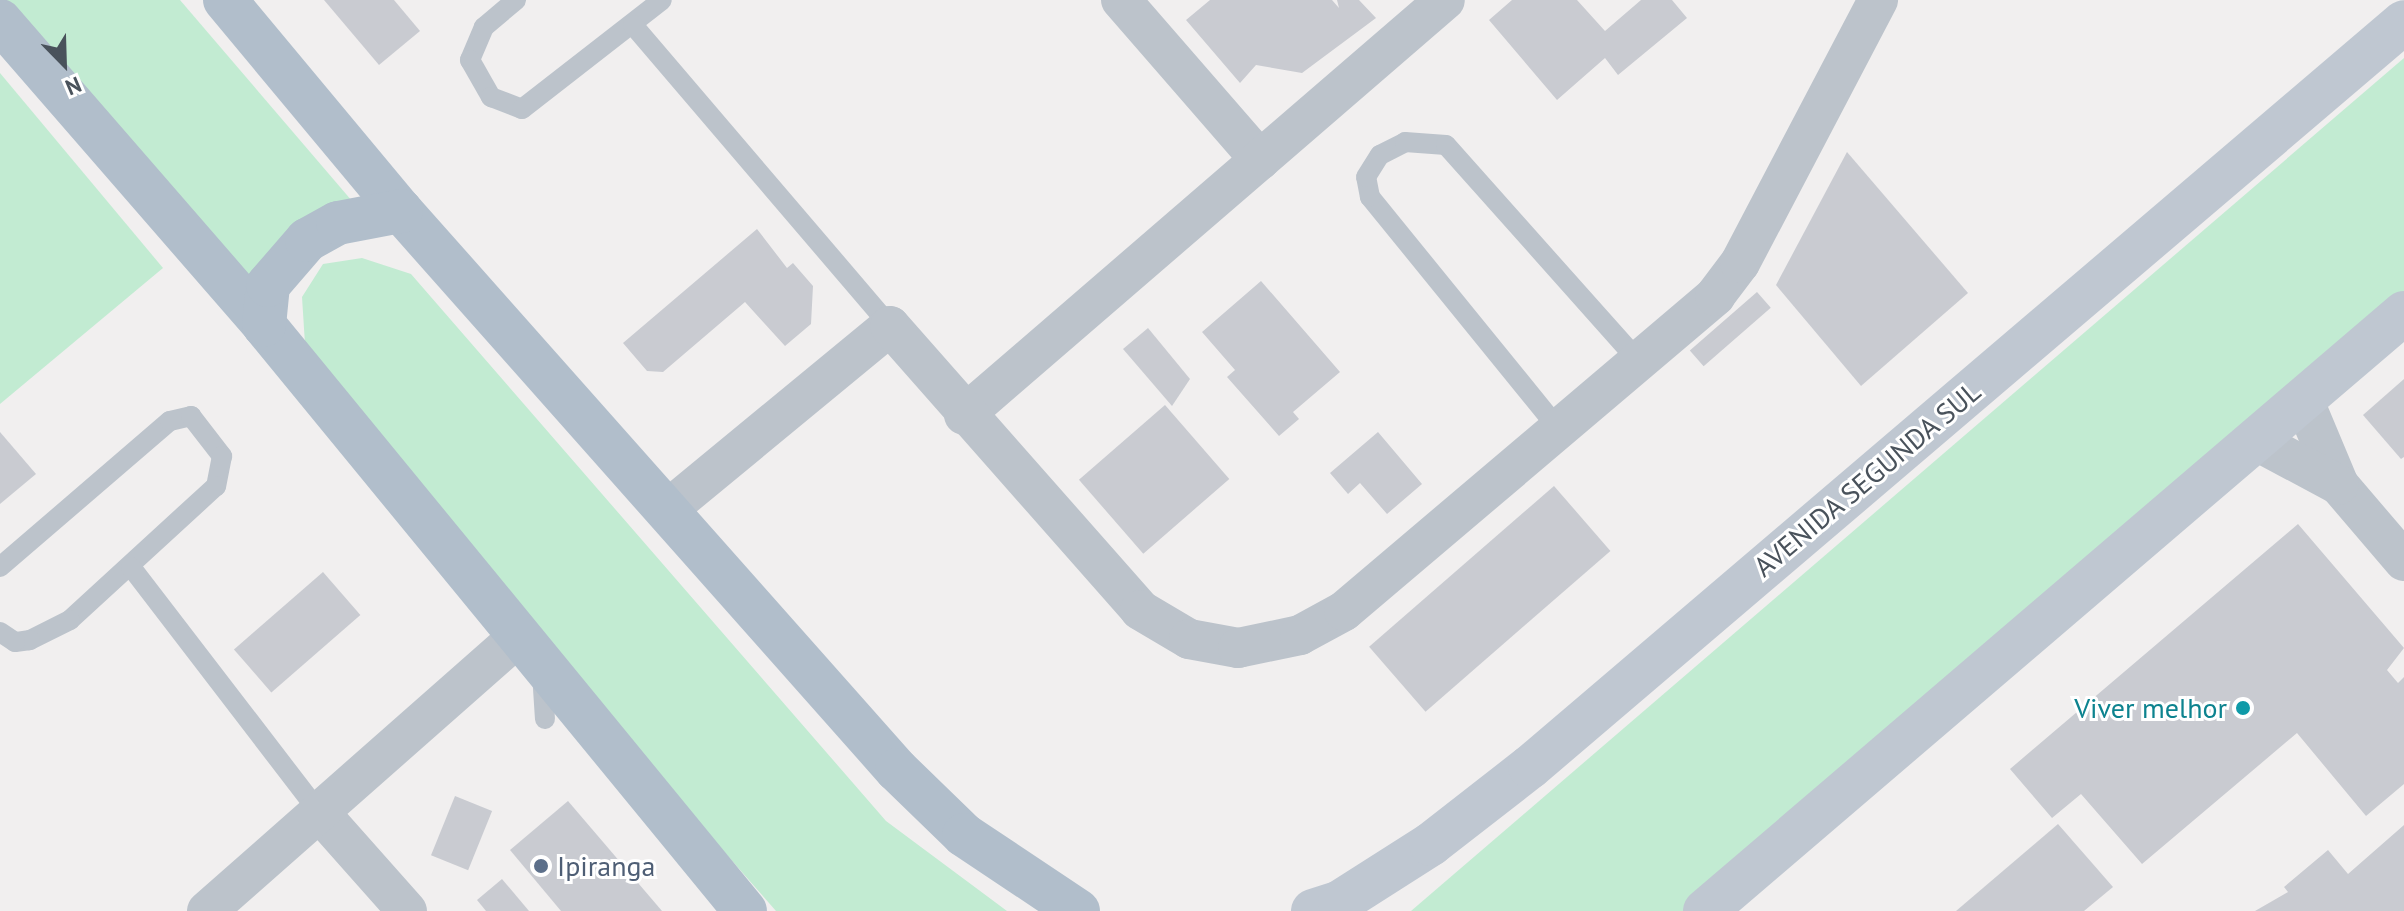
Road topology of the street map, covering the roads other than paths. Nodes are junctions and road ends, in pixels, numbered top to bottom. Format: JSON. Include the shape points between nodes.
{"nodes":[{"id":1,"x":225,"y":0,"type":"edge"},
{"id":2,"x":516,"y":0,"type":"edge"},
{"id":3,"x":662,"y":0,"type":"edge"},
{"id":4,"x":1121,"y":0,"type":"edge"},
{"id":5,"x":1445,"y":0,"type":"edge"},
{"id":6,"x":1878,"y":0,"type":"edge"},
{"id":7,"x":0,"y":21,"type":"edge"},
{"id":8,"x":2404,"y":22,"type":"edge"},
{"id":9,"x":633,"y":25,"type":"junction"},
{"id":10,"x":1260,"y":160,"type":"junction"},
{"id":11,"x":401,"y":211,"type":"junction"},
{"id":12,"x":2404,"y":313,"type":"edge"},
{"id":13,"x":264,"y":325,"type":"junction"},
{"id":14,"x":890,"y":326,"type":"junction"},
{"id":15,"x":1641,"y":364,"type":"junction"},
{"id":16,"x":2303,"y":399,"type":"junction"},
{"id":17,"x":964,"y":415,"type":"junction"},
{"id":18,"x":1561,"y":432,"type":"junction"},
{"id":19,"x":2255,"y":440,"type":"junction"},
{"id":20,"x":2339,"y":485,"type":"junction"},
{"id":21,"x":667,"y":510,"type":"junction"},
{"id":22,"x":2404,"y":561,"type":"edge"},
{"id":23,"x":0,"y":567,"type":"edge"},
{"id":24,"x":131,"y":567,"type":"junction"},
{"id":25,"x":0,"y":632,"type":"edge"},
{"id":26,"x":530,"y":651,"type":"junction"},
{"id":27,"x":545,"y":719,"type":"dead end"},
{"id":28,"x":320,"y":813,"type":"junction"},
{"id":29,"x":207,"y":911,"type":"edge"},
{"id":30,"x":407,"y":911,"type":"edge"},
{"id":31,"x":745,"y":911,"type":"edge"},
{"id":32,"x":1078,"y":911,"type":"edge"},
{"id":33,"x":1313,"y":911,"type":"edge"},
{"id":34,"x":1705,"y":911,"type":"edge"}],
"edges":[{"from":1,"to":11,"type":"main road"},
{"from":2,"to":9,"type":"lane","via":[[472,44],[477,81],[507,106],[522,109],[542,100]]},
{"from":3,"to":9,"type":"lane"},
{"from":4,"to":10,"type":"street"},
{"from":5,"to":10,"type":"street"},
{"from":6,"to":15,"type":"street","via":[[1740,263]]},
{"from":7,"to":13,"type":"main road"},
{"from":8,"to":33,"type":"main road","name":"AVENIDA SEGUNDA SUL","via":[[1530,767],[1431,844],[1340,902]]},
{"from":9,"to":14,"type":"lane"},
{"from":10,"to":17,"type":"street"},
{"from":11,"to":13,"type":"main road","via":[[338,223],[307,240],[268,285]]},
{"from":11,"to":21,"type":"main road"},
{"from":12,"to":16,"type":"main road"},
{"from":13,"to":26,"type":"main road"},
{"from":14,"to":17,"type":"street"},
{"from":14,"to":21,"type":"street"},
{"from":15,"to":18,"type":"street"},
{"from":15,"to":18,"type":"lane","via":[[1446,145],[1405,142],[1380,155],[1366,177],[1370,197]]},
{"from":16,"to":19,"type":"main road"},
{"from":16,"to":20,"type":"street"},
{"from":17,"to":18,"type":"street","via":[[1140,610],[1189,639],[1238,648],[1300,635],[1344,611]]},
{"from":19,"to":20,"type":"street"},
{"from":19,"to":34,"type":"main road"},
{"from":20,"to":22,"type":"street"},
{"from":21,"to":32,"type":"main road","via":[[964,835]]},
{"from":23,"to":24,"type":"lane","via":[[170,421],[191,416],[225,470]]},
{"from":24,"to":25,"type":"lane","via":[[45,634],[15,642]]},
{"from":24,"to":28,"type":"lane"},
{"from":26,"to":27,"type":"lane"},
{"from":26,"to":28,"type":"street"},
{"from":26,"to":31,"type":"main road"},
{"from":28,"to":29,"type":"street"},
{"from":28,"to":30,"type":"street"}]}
